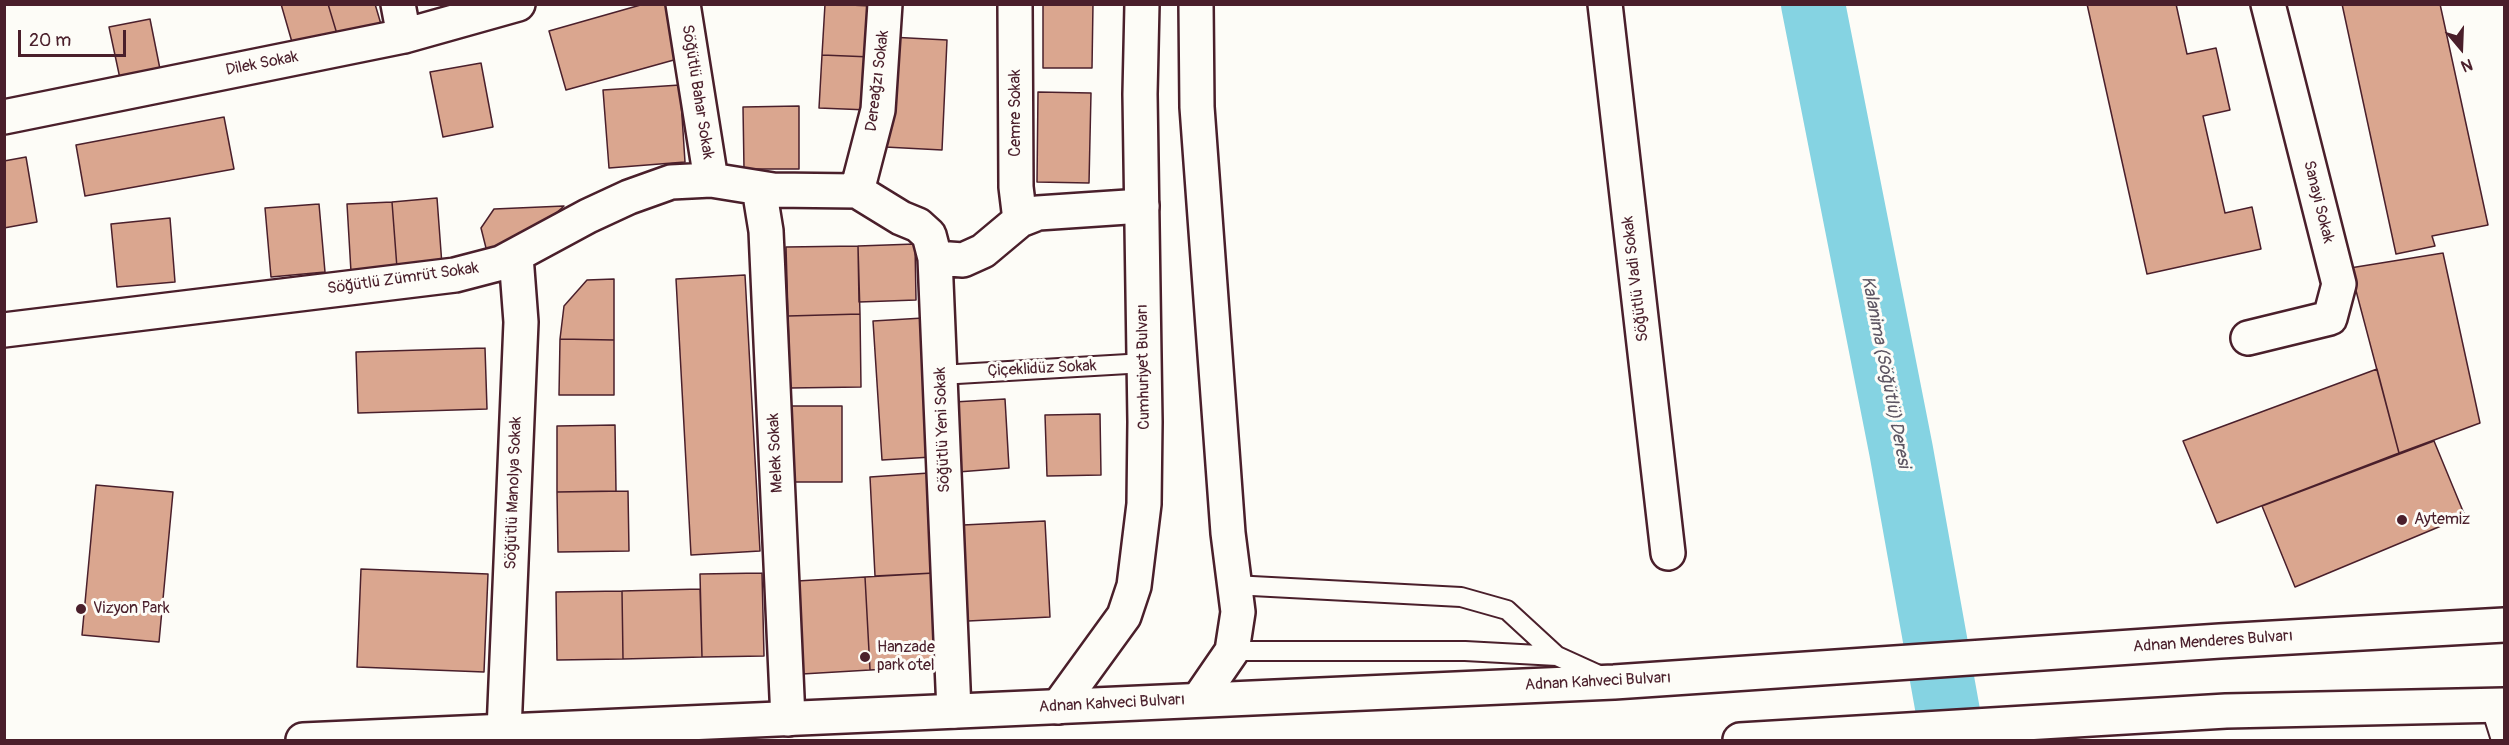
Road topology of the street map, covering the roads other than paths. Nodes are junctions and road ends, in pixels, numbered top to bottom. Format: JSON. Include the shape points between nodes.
{"nodes":[{"id":1,"x":518,"y":4,"type":"edge"},
{"id":2,"x":683,"y":4,"type":"edge"},
{"id":3,"x":885,"y":4,"type":"edge"},
{"id":4,"x":1015,"y":4,"type":"edge"},
{"id":5,"x":1142,"y":4,"type":"edge"},
{"id":6,"x":1196,"y":4,"type":"edge"},
{"id":7,"x":1605,"y":4,"type":"edge"},
{"id":8,"x":2268,"y":4,"type":"edge"},
{"id":9,"x":401,"y":20,"type":"edge"},
{"id":10,"x":4,"y":117,"type":"edge"},
{"id":11,"x":711,"y":180,"type":"junction"},
{"id":12,"x":759,"y":188,"type":"junction"},
{"id":13,"x":857,"y":191,"type":"junction"},
{"id":14,"x":1142,"y":206,"type":"junction"},
{"id":15,"x":1020,"y":220,"type":"junction"},
{"id":16,"x":516,"y":256,"type":"junction"},
{"id":17,"x":935,"y":258,"type":"junction"},
{"id":18,"x":4,"y":330,"type":"edge"},
{"id":19,"x":2248,"y":338,"type":"dead end"},
{"id":20,"x":1145,"y":363,"type":"junction"},
{"id":21,"x":940,"y":375,"type":"junction"},
{"id":22,"x":1668,"y":553,"type":"dead end"},
{"id":23,"x":1233,"y":585,"type":"junction"},
{"id":24,"x":2505,"y":625,"type":"edge"},
{"id":25,"x":1232,"y":651,"type":"junction"},
{"id":26,"x":1557,"y":656,"type":"junction"},
{"id":27,"x":1921,"y":661,"type":"joint"},
{"id":28,"x":1618,"y":682,"type":"junction"},
{"id":29,"x":1199,"y":699,"type":"junction"},
{"id":30,"x":2497,"y":705,"type":"edge"},
{"id":31,"x":1058,"y":707,"type":"junction"},
{"id":32,"x":954,"y":711,"type":"junction"},
{"id":33,"x":789,"y":719,"type":"junction"},
{"id":34,"x":504,"y":731,"type":"junction"},
{"id":35,"x":303,"y":741,"type":"edge"},
{"id":36,"x":1740,"y":741,"type":"edge"},
{"id":37,"x":2501,"y":741,"type":"edge"}],
"edges":[{"from":1,"to":9,"type":"main road","name":"Dilek Sokak"},
{"from":2,"to":11,"type":"main road","name":"Söğütlü Bahar Sokak"},
{"from":3,"to":13,"type":"main road","name":"Dereağzı Sokak","via":[[878,110]]},
{"from":4,"to":15,"type":"main road","name":"Cemre Sokak","via":[[1016,187]]},
{"from":5,"to":14,"type":"main road","name":"Cumhuriyet Bulvarı"},
{"from":6,"to":23,"type":"main road","via":[[1197,107]]},
{"from":7,"to":22,"type":"main road","name":"Söğütlü Vadi Sokak"},
{"from":8,"to":19,"type":"main road","name":"Sanayi Sokak","via":[[2339,284],[2330,318]]},
{"from":9,"to":10,"type":"main road","name":"Dilek Sokak"},
{"from":11,"to":12,"type":"main road","name":"Söğütlü Zümrüt Sokak"},
{"from":11,"to":16,"type":"main road","name":"Söğütlü Zümrüt Sokak","via":[[671,182],[629,197]]},
{"from":12,"to":13,"type":"main road","name":"Söğütlü Zümrüt Sokak"},
{"from":12,"to":33,"type":"main road","name":"Melek Sokak","via":[[766,231]]},
{"from":13,"to":17,"type":"main road","name":"Söğütlü Yeni Sokak","via":[[918,225],[929,235]]},
{"from":14,"to":15,"type":"main road","via":[[1038,213]]},
{"from":14,"to":20,"type":"main road","name":"Cumhuriyet Bulvarı"},
{"from":15,"to":17,"type":"main road","via":[[983,251],[963,260]]},
{"from":16,"to":18,"type":"main road","name":"Söğütlü Zümrüt Sokak","via":[[455,275]]},
{"from":16,"to":34,"type":"main road","name":"Söğütlü Manolya Sokak","via":[[521,322]]},
{"from":17,"to":21,"type":"main road","name":"Söğütlü Yeni Sokak"},
{"from":20,"to":21,"type":"lane","name":"Çiçeklidüz Sokak"},
{"from":20,"to":31,"type":"main road","name":"Cumhuriyet Bulvarı","via":[[1144,504],[1134,586],[1124,616]]},
{"from":21,"to":32,"type":"main road","name":"Söğütlü Yeni Sokak"},
{"from":23,"to":25,"type":"main road","via":[[1238,612]]},
{"from":23,"to":26,"type":"lane","via":[[1461,597],[1507,610]]},
{"from":24,"to":27,"type":"main road","name":"Adnan Menderes Bulvarı"},
{"from":25,"to":26,"type":"lane","via":[[1465,651]]},
{"from":25,"to":29,"type":"main road"},
{"from":26,"to":28,"type":"lane"},
{"from":27,"to":28,"type":"main road","name":"Adnan Kahveci Bulvarı"},
{"from":28,"to":29,"type":"main road","name":"Adnan Kahveci Bulvarı"},
{"from":29,"to":31,"type":"main road","name":"Adnan Kahveci Bulvarı"},
{"from":30,"to":36,"type":"main road","via":[[2226,711]]},
{"from":30,"to":37,"type":"lane"},
{"from":31,"to":32,"type":"main road","name":"Adnan Kahveci Bulvarı"},
{"from":32,"to":33,"type":"main road","name":"Adnan Kahveci Bulvarı"},
{"from":33,"to":34,"type":"main road","name":"Adnan Kahveci Bulvarı"},
{"from":34,"to":35,"type":"main road","name":"Adnan Kahveci Bulvarı"}]}
